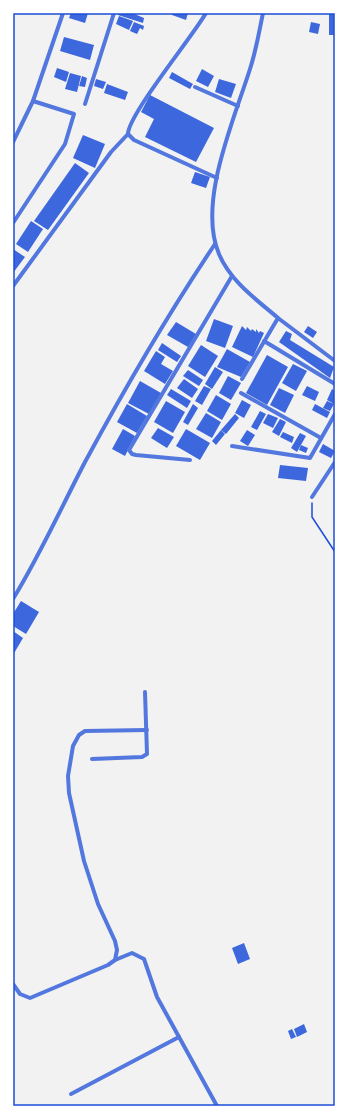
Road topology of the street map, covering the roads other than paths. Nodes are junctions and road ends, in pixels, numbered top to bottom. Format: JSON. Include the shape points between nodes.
{"nodes":[{"id":1,"x":63,"y":13,"type":"edge"},
{"id":2,"x":114,"y":13,"type":"edge"},
{"id":3,"x":206,"y":13,"type":"edge"},
{"id":4,"x":263,"y":13,"type":"edge"},
{"id":5,"x":195,"y":87,"type":"dead end"},
{"id":6,"x":33,"y":101,"type":"junction"},
{"id":7,"x":85,"y":104,"type":"dead end"},
{"id":8,"x":238,"y":106,"type":"junction"},
{"id":9,"x":128,"y":134,"type":"junction"},
{"id":10,"x":13,"y":142,"type":"edge"},
{"id":11,"x":217,"y":178,"type":"junction"},
{"id":12,"x":13,"y":223,"type":"edge"},
{"id":13,"x":215,"y":244,"type":"junction"},
{"id":14,"x":232,"y":276,"type":"junction"},
{"id":15,"x":13,"y":286,"type":"edge"},
{"id":16,"x":278,"y":318,"type":"junction"},
{"id":17,"x":264,"y":341,"type":"junction"},
{"id":18,"x":335,"y":361,"type":"edge"},
{"id":19,"x":242,"y":379,"type":"dead end"},
{"id":20,"x":335,"y":384,"type":"edge"},
{"id":21,"x":241,"y":393,"type":"dead end"},
{"id":22,"x":335,"y":414,"type":"edge"},
{"id":23,"x":321,"y":438,"type":"junction"},
{"id":24,"x":232,"y":446,"type":"dead end"},
{"id":25,"x":190,"y":460,"type":"dead end"},
{"id":26,"x":335,"y":462,"type":"edge"},
{"id":27,"x":312,"y":498,"type":"road end"},
{"id":28,"x":13,"y":599,"type":"edge"},
{"id":29,"x":144,"y":692,"type":"dead end"},
{"id":30,"x":147,"y":730,"type":"junction"},
{"id":31,"x":92,"y":759,"type":"dead end"},
{"id":32,"x":115,"y":960,"type":"junction"},
{"id":33,"x":13,"y":984,"type":"edge"},
{"id":34,"x":179,"y":1037,"type":"junction"},
{"id":35,"x":71,"y":1094,"type":"dead end"},
{"id":36,"x":217,"y":1106,"type":"edge"}],
"edges":[{"from":1,"to":6,"type":"street"},
{"from":2,"to":7,"type":"street"},
{"from":3,"to":9,"type":"street","via":[[132,122]]},
{"from":4,"to":8,"type":"street","via":[[251,67]]},
{"from":5,"to":8,"type":"street"},
{"from":6,"to":10,"type":"street"},
{"from":6,"to":12,"type":"street","via":[[74,114],[65,144]]},
{"from":8,"to":11,"type":"street"},
{"from":9,"to":11,"type":"street","via":[[134,140]]},
{"from":9,"to":15,"type":"street","via":[[111,152]]},
{"from":11,"to":13,"type":"street","via":[[212,210]]},
{"from":13,"to":14,"type":"street"},
{"from":13,"to":28,"type":"street","via":[[136,368]]},
{"from":14,"to":16,"type":"street"},
{"from":14,"to":25,"type":"street","via":[[129,450],[136,455]]},
{"from":16,"to":17,"type":"street"},
{"from":16,"to":18,"type":"street"},
{"from":17,"to":19,"type":"street"},
{"from":17,"to":20,"type":"street"},
{"from":21,"to":23,"type":"street"},
{"from":22,"to":23,"type":"street"},
{"from":23,"to":24,"type":"street","via":[[310,458]]},
{"from":26,"to":27,"type":"street"},
{"from":29,"to":30,"type":"street"},
{"from":30,"to":31,"type":"street","via":[[148,751],[145,756]]},
{"from":30,"to":32,"type":"street","via":[[85,731],[75,740],[71,754],[68,776],[71,808],[98,904],[115,941]]},
{"from":32,"to":33,"type":"street","via":[[30,998],[20,994]]},
{"from":32,"to":34,"type":"street","via":[[132,953],[144,959],[157,997]]},
{"from":34,"to":35,"type":"street"},
{"from":34,"to":36,"type":"street"}]}
